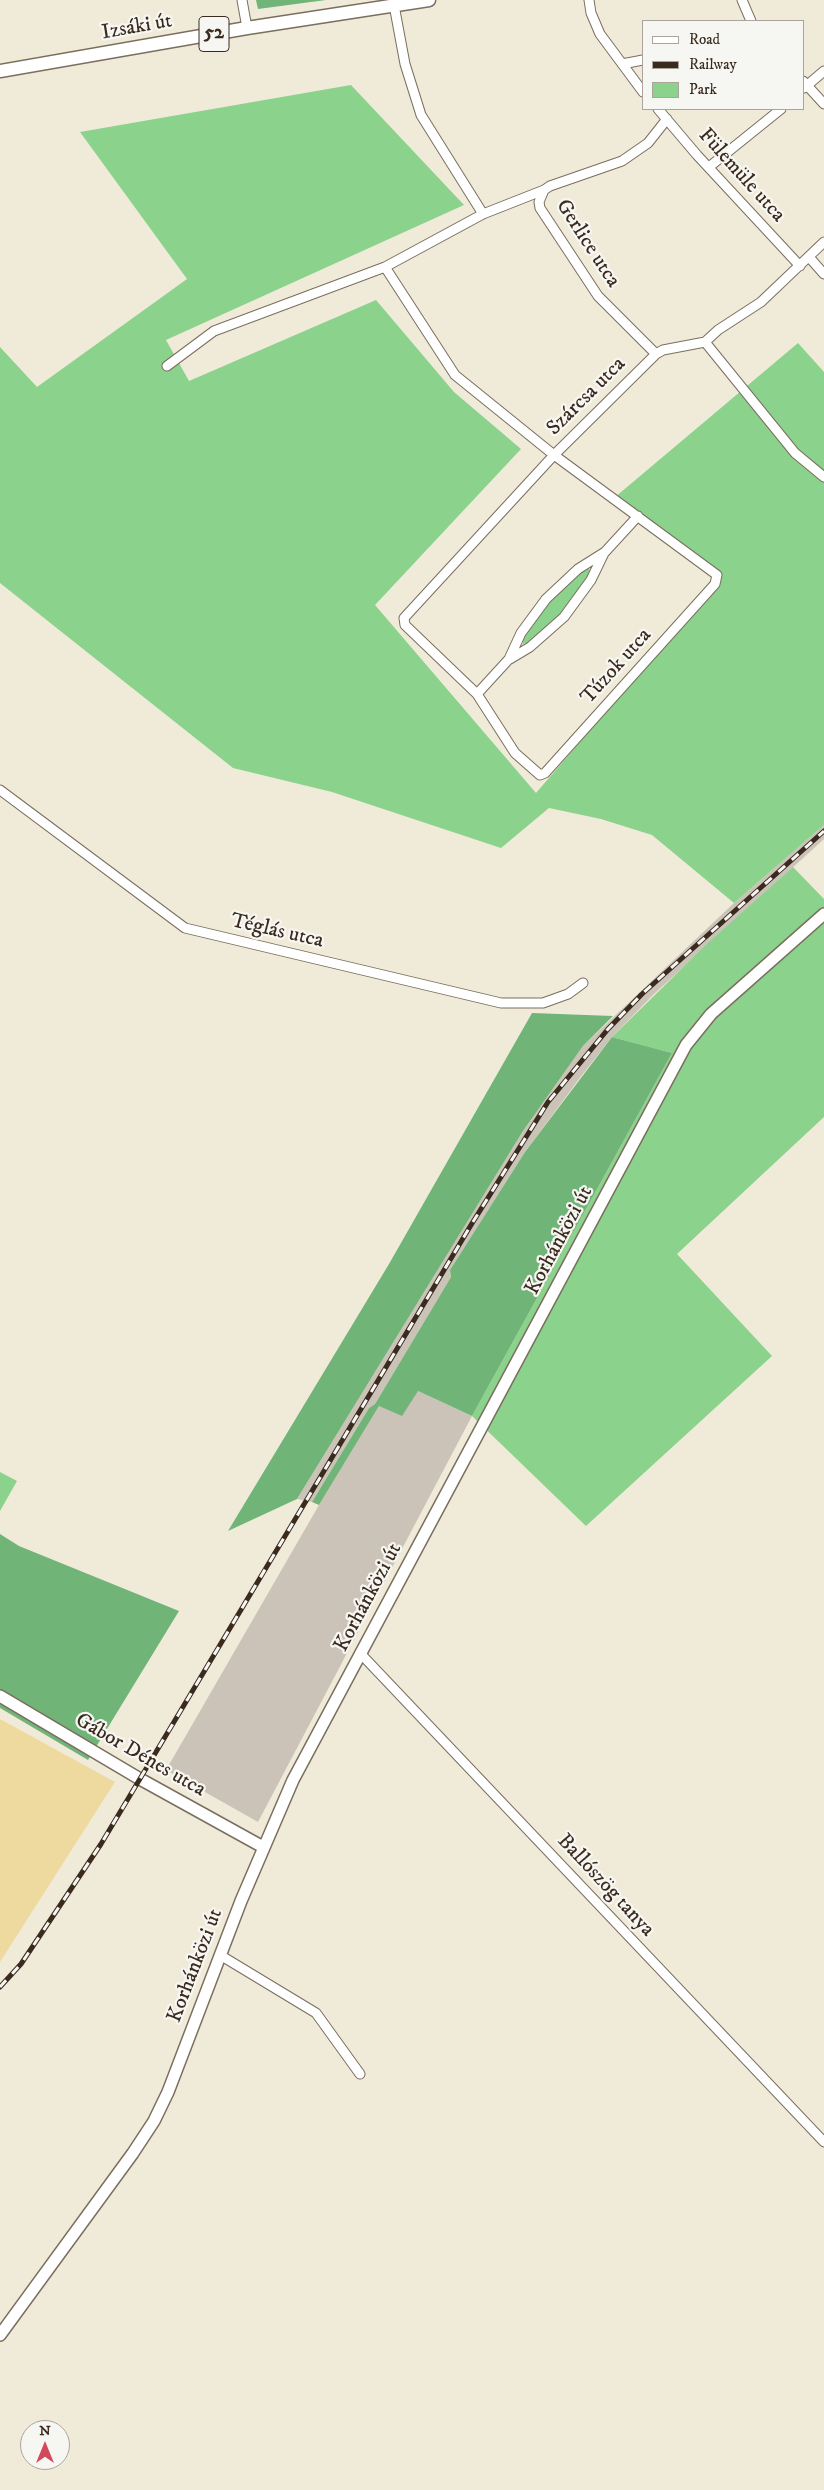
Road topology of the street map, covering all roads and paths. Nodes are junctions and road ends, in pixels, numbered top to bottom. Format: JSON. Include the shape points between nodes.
{"nodes":[{"id":1,"x":242,"y":0,"type":"edge"},
{"id":2,"x":429,"y":0,"type":"edge"},
{"id":3,"x":590,"y":0,"type":"edge"},
{"id":4,"x":742,"y":0,"type":"edge"},
{"id":5,"x":394,"y":5,"type":"junction"},
{"id":6,"x":751,"y":20,"type":"edge"},
{"id":7,"x":246,"y":28,"type":"junction"},
{"id":8,"x":642,"y":60,"type":"edge"},
{"id":9,"x":622,"y":64,"type":"junction"},
{"id":10,"x":824,"y":70,"type":"edge"},
{"id":11,"x":0,"y":71,"type":"edge"},
{"id":12,"x":804,"y":85,"type":"edge"},
{"id":13,"x":642,"y":91,"type":"edge"},
{"id":14,"x":824,"y":104,"type":"edge"},
{"id":15,"x":659,"y":110,"type":"edge"},
{"id":16,"x":779,"y":110,"type":"edge"},
{"id":17,"x":667,"y":119,"type":"junction"},
{"id":18,"x":709,"y":167,"type":"junction"},
{"id":19,"x":544,"y":190,"type":"junction"},
{"id":20,"x":483,"y":214,"type":"junction"},
{"id":21,"x":824,"y":242,"type":"edge"},
{"id":22,"x":808,"y":257,"type":"junction"},
{"id":23,"x":800,"y":266,"type":"junction"},
{"id":24,"x":385,"y":267,"type":"junction"},
{"id":25,"x":824,"y":274,"type":"edge"},
{"id":26,"x":705,"y":342,"type":"junction"},
{"id":27,"x":656,"y":354,"type":"junction"},
{"id":28,"x":167,"y":366,"type":"dead end"},
{"id":29,"x":554,"y":455,"type":"junction"},
{"id":30,"x":824,"y":477,"type":"edge"},
{"id":31,"x":638,"y":516,"type":"junction"},
{"id":32,"x":605,"y":552,"type":"junction"},
{"id":33,"x":404,"y":618,"type":"joint"},
{"id":34,"x":510,"y":659,"type":"junction"},
{"id":35,"x":476,"y":694,"type":"junction"},
{"id":36,"x":0,"y":790,"type":"edge"},
{"id":37,"x":824,"y":914,"type":"edge"},
{"id":38,"x":583,"y":983,"type":"dead end"},
{"id":39,"x":360,"y":1653,"type":"junction"},
{"id":40,"x":0,"y":1696,"type":"edge"},
{"id":41,"x":263,"y":1847,"type":"junction"},
{"id":42,"x":220,"y":1955,"type":"junction"},
{"id":43,"x":360,"y":2074,"type":"dead end"},
{"id":44,"x":824,"y":2142,"type":"edge"},
{"id":45,"x":0,"y":2335,"type":"edge"}],
"edges":[{"from":1,"to":7,"type":"street"},
{"from":2,"to":5,"type":"main road","name":"Izsáki út","number":"52"},
{"from":3,"to":9,"type":"street","via":[[591,13],[600,34]]},
{"from":4,"to":6,"type":"street"},
{"from":5,"to":7,"type":"main road","name":"Izsáki út","number":"52"},
{"from":5,"to":20,"type":"street","via":[[405,64],[421,115]]},
{"from":7,"to":11,"type":"main road","name":"Izsáki út","number":"52"},
{"from":8,"to":9,"type":"street"},
{"from":9,"to":13,"type":"street"},
{"from":10,"to":12,"type":"street"},
{"from":12,"to":14,"type":"street"},
{"from":15,"to":17,"type":"street","name":"Fülemüle utca"},
{"from":16,"to":18,"type":"street"},
{"from":17,"to":18,"type":"street","name":"Fülemüle utca"},
{"from":17,"to":19,"type":"street","name":"Gerlice utca","via":[[648,143],[622,160]]},
{"from":18,"to":23,"type":"street","name":"Fülemüle utca"},
{"from":19,"to":20,"type":"street"},
{"from":19,"to":27,"type":"street","name":"Gerlice utca","via":[[540,208],[598,296]]},
{"from":20,"to":24,"type":"street"},
{"from":21,"to":22,"type":"street","name":"Szárcsa utca"},
{"from":22,"to":23,"type":"street","name":"Szárcsa utca"},
{"from":22,"to":25,"type":"street"},
{"from":23,"to":26,"type":"street","name":"Szárcsa utca","via":[[761,302]]},
{"from":24,"to":28,"type":"street","via":[[214,331]]},
{"from":24,"to":29,"type":"street","name":"Túzok utca","via":[[455,375]]},
{"from":26,"to":27,"type":"street","name":"Szárcsa utca"},
{"from":26,"to":30,"type":"street","via":[[795,454]]},
{"from":27,"to":29,"type":"street","name":"Szárcsa utca"},
{"from":29,"to":31,"type":"street","name":"Túzok utca"},
{"from":29,"to":33,"type":"street","name":"Szárcsa utca"},
{"from":31,"to":32,"type":"street"},
{"from":31,"to":35,"type":"street","name":"Túzok utca","via":[[710,568],[717,575],[715,584],[545,773],[536,773],[516,753]]},
{"from":32,"to":34,"type":"street","via":[[591,580],[564,617],[530,647]]},
{"from":32,"to":34,"type":"street","via":[[578,569],[546,599],[520,633]]},
{"from":33,"to":35,"type":"street","name":"Túzok utca","via":[[405,625]]},
{"from":34,"to":35,"type":"street"},
{"from":36,"to":38,"type":"street","name":"Téglás utca","via":[[186,928],[501,1004],[542,1003],[568,994]]},
{"from":37,"to":39,"type":"street","name":"Korhánközi út","via":[[716,1008],[686,1045]]},
{"from":39,"to":41,"type":"street","name":"Korhánközi út","via":[[293,1780]]},
{"from":39,"to":44,"type":"street","name":"Ballószög tanya"},
{"from":40,"to":41,"type":"street","name":"Gábor Dénes utca"},
{"from":41,"to":42,"type":"street","name":"Korhánközi út"},
{"from":42,"to":43,"type":"street","via":[[316,2013]]},
{"from":42,"to":45,"type":"street","name":"Korhánközi út","via":[[154,2121]]}]}
